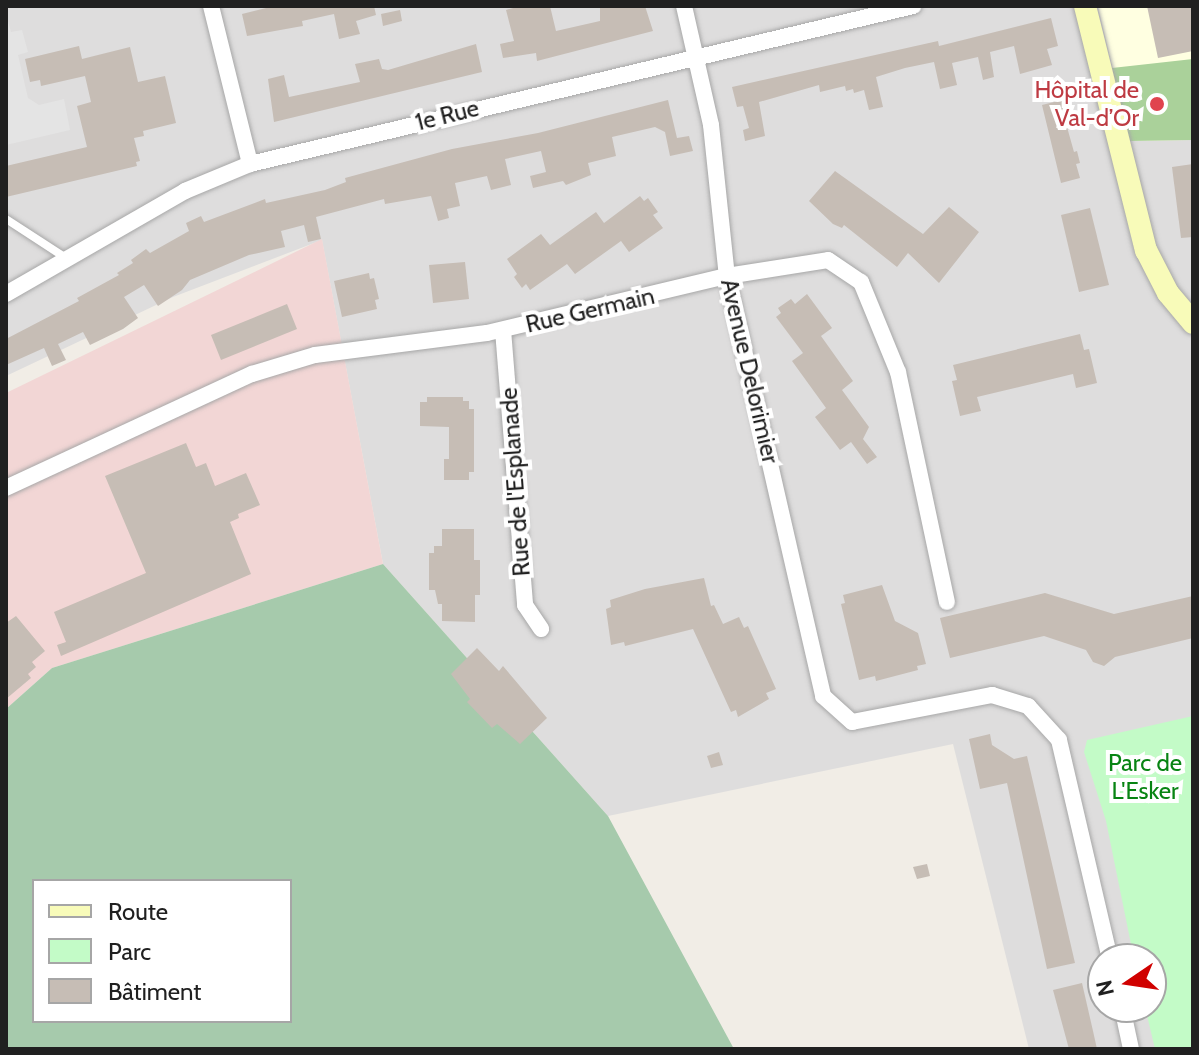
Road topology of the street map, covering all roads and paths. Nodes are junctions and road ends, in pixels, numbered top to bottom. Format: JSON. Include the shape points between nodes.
{"nodes":[{"id":1,"x":211,"y":6,"type":"edge"},
{"id":2,"x":684,"y":6,"type":"edge"},
{"id":3,"x":913,"y":6,"type":"edge"},
{"id":4,"x":1085,"y":6,"type":"edge"},
{"id":5,"x":696,"y":58,"type":"junction"},
{"id":6,"x":250,"y":164,"type":"junction"},
{"id":7,"x":6,"y":219,"type":"edge"},
{"id":8,"x":70,"y":260,"type":"junction"},
{"id":9,"x":727,"y":276,"type":"junction"},
{"id":10,"x":6,"y":294,"type":"edge"},
{"id":11,"x":1193,"y":323,"type":"edge"},
{"id":12,"x":503,"y":330,"type":"junction"},
{"id":13,"x":6,"y":488,"type":"edge"},
{"id":14,"x":947,"y":602,"type":"dead end"},
{"id":15,"x":541,"y":629,"type":"dead end"},
{"id":16,"x":1106,"y":943,"type":"edge"},
{"id":17,"x":1125,"y":1023,"type":"edge"},
{"id":18,"x":1131,"y":1049,"type":"edge"}],
"edges":[{"from":1,"to":6,"type":"street"},
{"from":2,"to":5,"type":"street","name":"Avenue Delorimier"},
{"from":3,"to":5,"type":"street","name":"1e Rue"},
{"from":4,"to":11,"type":"street","via":[[1146,250],[1168,293]]},
{"from":5,"to":6,"type":"street","name":"1e Rue"},
{"from":5,"to":9,"type":"street","name":"Avenue Delorimier","via":[[711,125]]},
{"from":6,"to":8,"type":"street","name":"1e Rue","via":[[185,191]]},
{"from":7,"to":8,"type":"lane"},
{"from":8,"to":10,"type":"street","name":"1e Rue"},
{"from":9,"to":12,"type":"street","name":"Rue Germain"},
{"from":9,"to":14,"type":"street","name":"Rue Germain","via":[[828,260],[861,282],[898,372]]},
{"from":9,"to":16,"type":"street","name":"Avenue Delorimier","via":[[823,696],[852,722],[992,695],[1028,706],[1059,740]]},
{"from":12,"to":13,"type":"street","name":"Rue Germain","via":[[315,355],[252,374]]},
{"from":12,"to":15,"type":"street","name":"Rue de l'Esplanade","via":[[525,605]]},
{"from":17,"to":18,"type":"street"}]}
